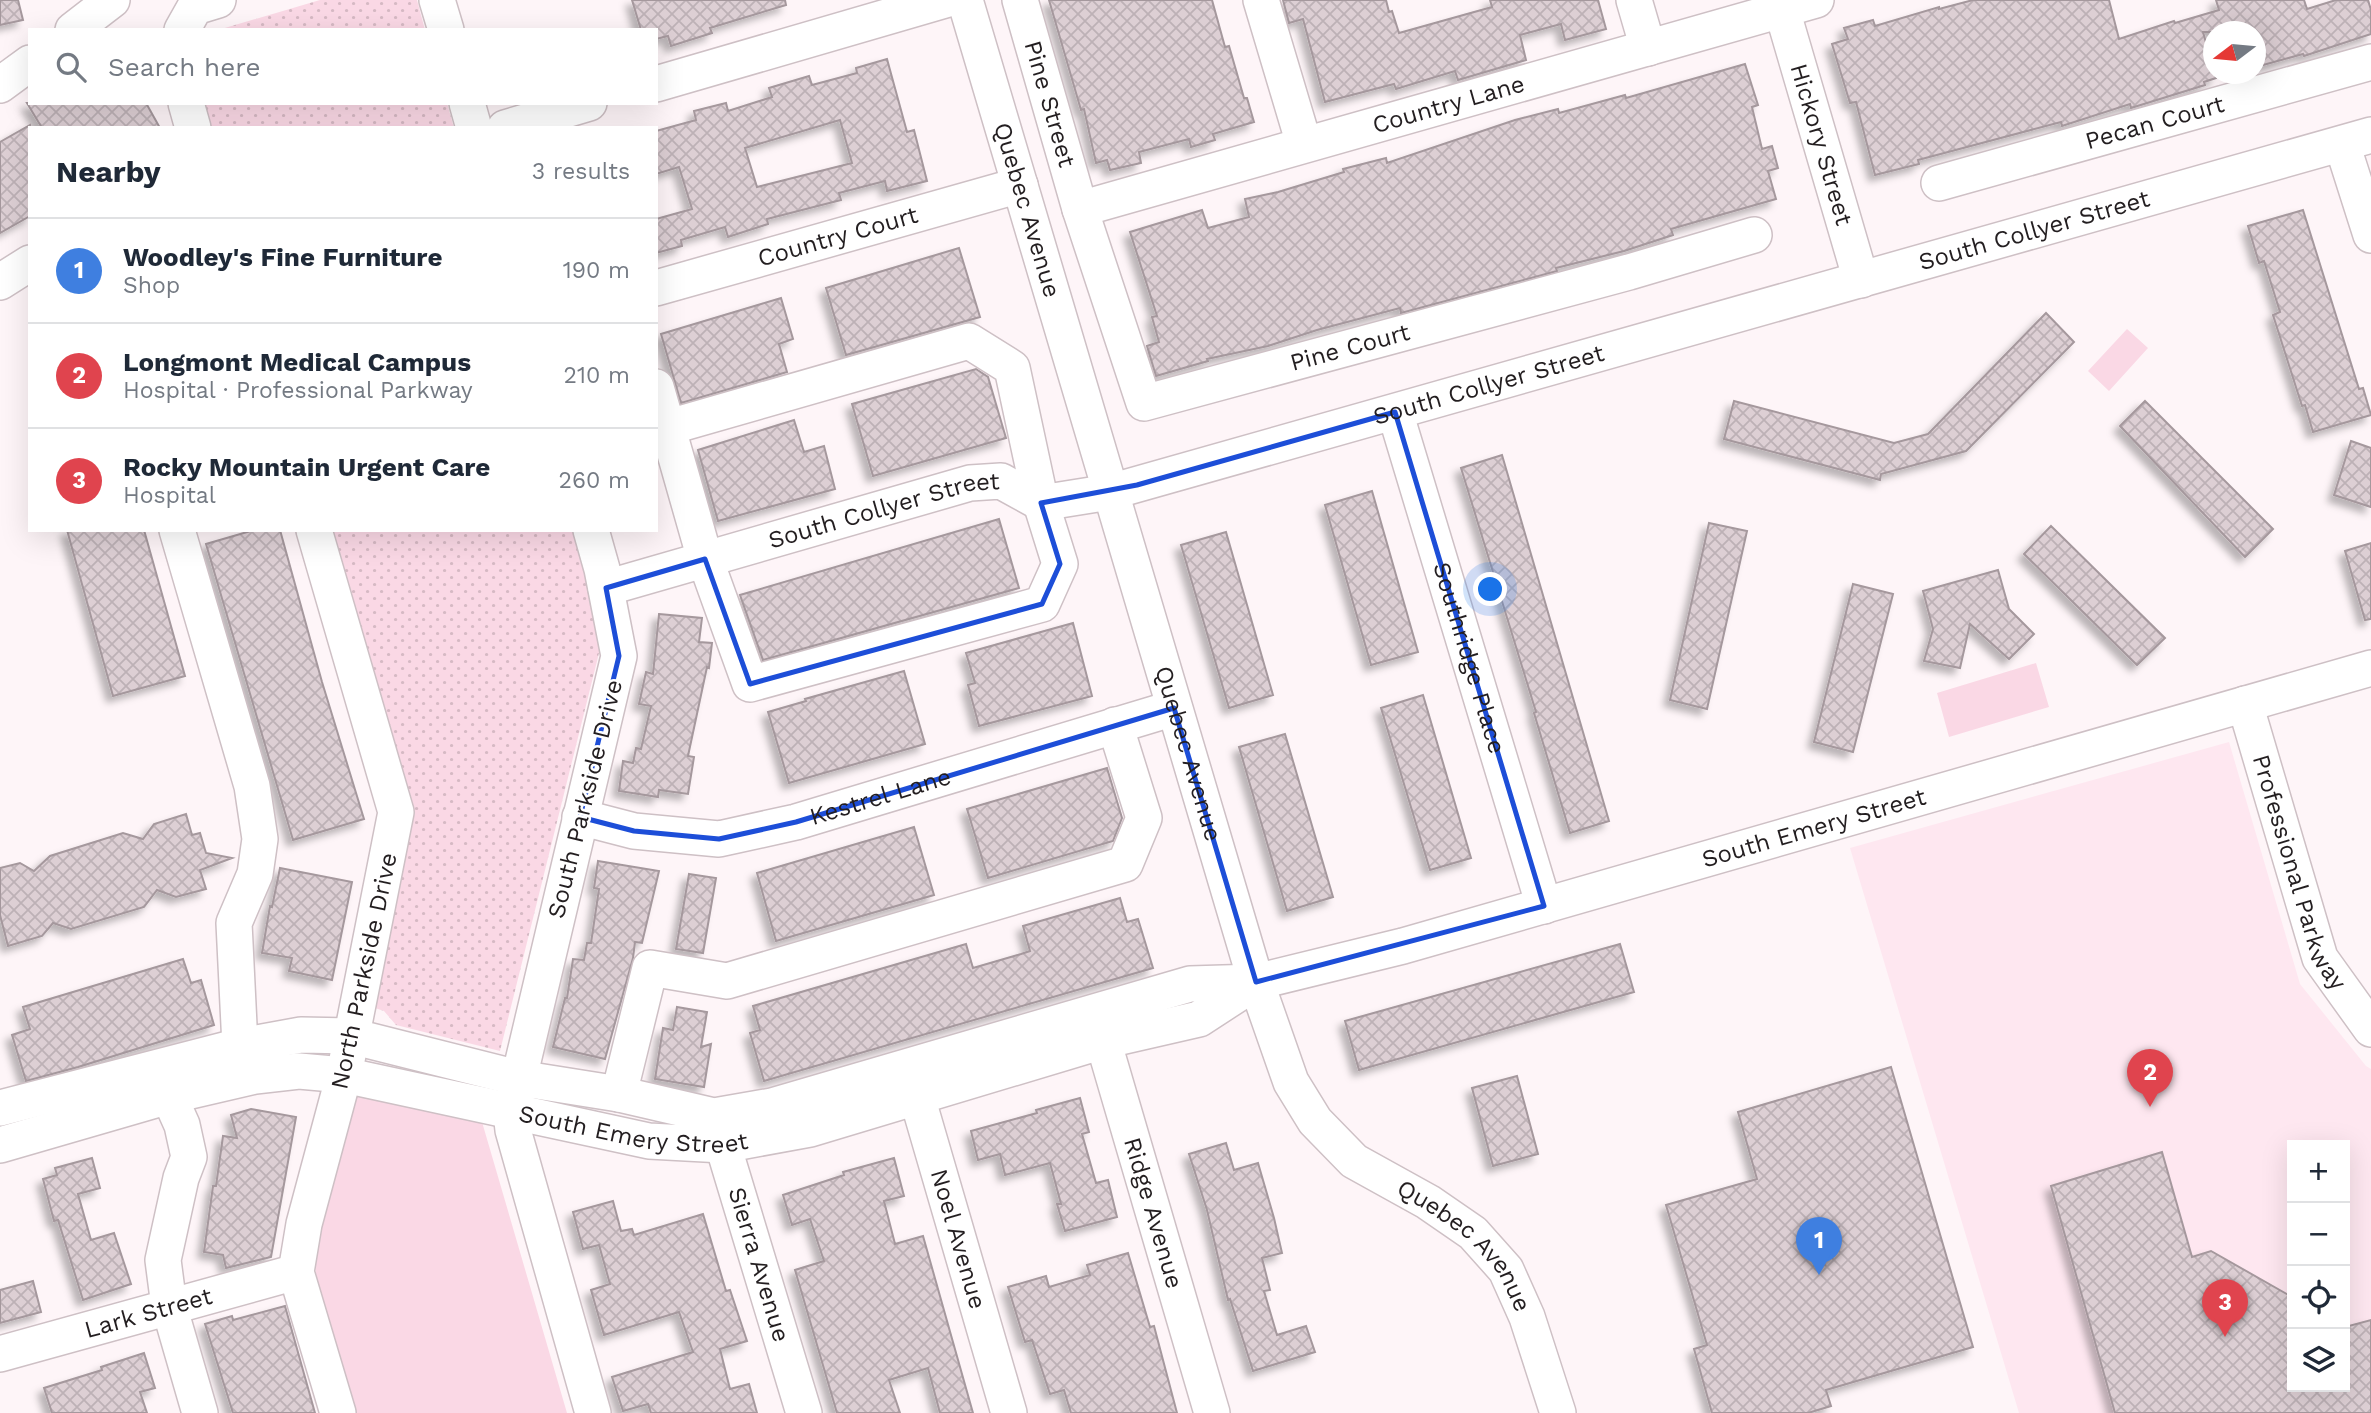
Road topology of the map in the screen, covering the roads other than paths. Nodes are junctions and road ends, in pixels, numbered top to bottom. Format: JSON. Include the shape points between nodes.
{"nodes":[{"id":1,"x":112,"y":0,"type":"edge"},
{"id":2,"x":437,"y":0,"type":"edge"},
{"id":3,"x":945,"y":0,"type":"edge"},
{"id":4,"x":965,"y":0,"type":"edge"},
{"id":5,"x":1020,"y":0,"type":"edge"},
{"id":6,"x":1261,"y":0,"type":"edge"},
{"id":7,"x":1634,"y":0,"type":"edge"},
{"id":8,"x":1816,"y":0,"type":"edge"},
{"id":9,"x":1782,"y":10,"type":"junction"},
{"id":10,"x":76,"y":28,"type":"edge"},
{"id":11,"x":445,"y":28,"type":"edge"},
{"id":12,"x":1648,"y":48,"type":"junction"},
{"id":13,"x":2371,"y":62,"type":"edge"},
{"id":14,"x":28,"y":64,"type":"edge"},
{"id":15,"x":658,"y":83,"type":"edge"},
{"id":16,"x":0,"y":85,"type":"edge"},
{"id":17,"x":187,"y":105,"type":"edge"},
{"id":18,"x":468,"y":105,"type":"edge"},
{"id":19,"x":582,"y":105,"type":"edge"},
{"id":20,"x":192,"y":126,"type":"edge"},
{"id":21,"x":473,"y":126,"type":"edge"},
{"id":22,"x":512,"y":126,"type":"edge"},
{"id":23,"x":2357,"y":140,"type":"edge"},
{"id":24,"x":1304,"y":144,"type":"junction"},
{"id":25,"x":1939,"y":183,"type":"dead end"},
{"id":26,"x":1020,"y":185,"type":"junction"},
{"id":27,"x":1080,"y":209,"type":"junction"},
{"id":28,"x":1754,"y":235,"type":"dead end"},
{"id":29,"x":2371,"y":235,"type":"edge"},
{"id":30,"x":28,"y":264,"type":"edge"},
{"id":31,"x":1861,"y":280,"type":"junction"},
{"id":32,"x":0,"y":282,"type":"edge"},
{"id":33,"x":658,"y":287,"type":"edge"},
{"id":34,"x":658,"y":393,"type":"edge"},
{"id":35,"x":1395,"y":412,"type":"junction"},
{"id":36,"x":669,"y":428,"type":"junction"},
{"id":37,"x":1110,"y":492,"type":"junction"},
{"id":38,"x":1041,"y":503,"type":"junction"},
{"id":39,"x":178,"y":532,"type":"edge"},
{"id":40,"x":315,"y":532,"type":"edge"},
{"id":41,"x":592,"y":532,"type":"edge"},
{"id":42,"x":705,"y":559,"type":"junction"},
{"id":43,"x":606,"y":588,"type":"junction"},
{"id":44,"x":2371,"y":668,"type":"edge"},
{"id":45,"x":2245,"y":704,"type":"junction"},
{"id":46,"x":1174,"y":708,"type":"junction"},
{"id":47,"x":1115,"y":725,"type":"junction"},
{"id":48,"x":580,"y":817,"type":"junction"},
{"id":49,"x":1544,"y":906,"type":"junction"},
{"id":50,"x":1255,"y":982,"type":"junction"},
{"id":51,"x":1099,"y":1027,"type":"junction"},
{"id":52,"x":2371,"y":1029,"type":"edge"},
{"id":53,"x":351,"y":1036,"type":"junction"},
{"id":54,"x":240,"y":1046,"type":"junction"},
{"id":55,"x":519,"y":1073,"type":"junction"},
{"id":56,"x":344,"y":1075,"type":"junction"},
{"id":57,"x":167,"y":1080,"type":"junction"},
{"id":58,"x":912,"y":1081,"type":"junction"},
{"id":59,"x":620,"y":1094,"type":"junction"},
{"id":60,"x":0,"y":1108,"type":"edge"},
{"id":61,"x":511,"y":1112,"type":"junction"},
{"id":62,"x":718,"y":1130,"type":"junction"},
{"id":63,"x":0,"y":1145,"type":"edge"},
{"id":64,"x":296,"y":1272,"type":"junction"},
{"id":65,"x":169,"y":1307,"type":"junction"},
{"id":66,"x":0,"y":1354,"type":"edge"},
{"id":67,"x":200,"y":1413,"type":"edge"},
{"id":68,"x":338,"y":1413,"type":"edge"},
{"id":69,"x":593,"y":1413,"type":"edge"},
{"id":70,"x":804,"y":1413,"type":"edge"},
{"id":71,"x":1009,"y":1413,"type":"edge"},
{"id":72,"x":1212,"y":1413,"type":"edge"},
{"id":73,"x":1558,"y":1413,"type":"edge"}],
"edges":[{"from":1,"to":10,"type":"street"},
{"from":2,"to":11,"type":"street"},
{"from":3,"to":15,"type":"street"},
{"from":4,"to":26,"type":"street","name":"Quebec Avenue"},
{"from":5,"to":27,"type":"street","name":"Pine Street"},
{"from":6,"to":24,"type":"street"},
{"from":7,"to":12,"type":"street"},
{"from":8,"to":9,"type":"street","name":"Country Lane"},
{"from":9,"to":12,"type":"street","name":"Country Lane"},
{"from":9,"to":31,"type":"street","name":"Hickory Street"},
{"from":12,"to":24,"type":"street","name":"Country Lane"},
{"from":13,"to":25,"type":"street","name":"Pecan Court"},
{"from":14,"to":16,"type":"street"},
{"from":17,"to":20,"type":"street"},
{"from":18,"to":21,"type":"street"},
{"from":19,"to":22,"type":"street"},
{"from":23,"to":29,"type":"street"},
{"from":23,"to":31,"type":"street","name":"South Collyer Street"},
{"from":24,"to":27,"type":"street","name":"Country Lane"},
{"from":26,"to":33,"type":"street","name":"Country Court"},
{"from":26,"to":37,"type":"street","name":"Quebec Avenue"},
{"from":27,"to":28,"type":"street","name":"Pine Court","via":[[1144,402]]},
{"from":30,"to":32,"type":"street"},
{"from":31,"to":35,"type":"street","name":"South Collyer Street"},
{"from":34,"to":36,"type":"street"},
{"from":35,"to":37,"type":"street","name":"South Collyer Street"},
{"from":35,"to":49,"type":"street","name":"Southridge Place"},
{"from":36,"to":38,"type":"street","via":[[969,341],[1012,368]]},
{"from":36,"to":42,"type":"street"},
{"from":37,"to":38,"type":"street","name":"South Collyer Street"},
{"from":37,"to":46,"type":"street","name":"Quebec Avenue"},
{"from":38,"to":42,"type":"street","name":"South Collyer Street","via":[[1001,481],[970,483]]},
{"from":38,"to":42,"type":"street","via":[[1060,564],[1042,604],[750,684]]},
{"from":39,"to":54,"type":"street","via":[[252,786],[260,839],[255,874],[234,923]]},
{"from":40,"to":53,"type":"street","name":"North Parkside Drive","via":[[396,812]]},
{"from":41,"to":43,"type":"street","name":"South Parkside Drive"},
{"from":42,"to":43,"type":"street","name":"South Collyer Street"},
{"from":43,"to":48,"type":"street","name":"South Parkside Drive","via":[[619,656]]},
{"from":44,"to":45,"type":"street","name":"South Emery Street"},
{"from":45,"to":49,"type":"street","name":"South Emery Street"},
{"from":45,"to":52,"type":"street","name":"Professional Parkway","via":[[2320,958]]},
{"from":46,"to":47,"type":"street","name":"Kestrel Lane"},
{"from":46,"to":50,"type":"street","name":"Quebec Avenue"},
{"from":47,"to":48,"type":"street","name":"Kestrel Lane","via":[[796,822],[719,839],[634,831]]},
{"from":47,"to":59,"type":"street","via":[[1144,818],[1125,864],[727,981],[650,968]]},
{"from":48,"to":55,"type":"street","name":"South Parkside Drive"},
{"from":49,"to":50,"type":"street","name":"South Emery Street"},
{"from":50,"to":51,"type":"street","name":"South Emery Street","via":[[1199,1019]]},
{"from":50,"to":73,"type":"street","name":"Quebec Avenue","via":[[1291,1082],[1315,1121],[1354,1161],[1428,1202],[1472,1233],[1506,1270],[1527,1317]]},
{"from":51,"to":58,"type":"street","name":"South Emery Street"},
{"from":51,"to":72,"type":"street","name":"Ridge Avenue"},
{"from":53,"to":54,"type":"street","name":"South Emery Street","via":[[301,1035]]},
{"from":53,"to":55,"type":"street","name":"South Emery Street"},
{"from":53,"to":56,"type":"street","name":"North Parkside Drive"},
{"from":54,"to":57,"type":"street","name":"South Emery Street"},
{"from":55,"to":59,"type":"street","name":"South Emery Street"},
{"from":55,"to":61,"type":"street","name":"South Parkside Drive"},
{"from":56,"to":57,"type":"street","name":"South Emery Street","via":[[299,1071]]},
{"from":56,"to":61,"type":"street","name":"South Emery Street"},
{"from":56,"to":64,"type":"street","name":"North Parkside Drive","via":[[304,1224]]},
{"from":57,"to":60,"type":"street","name":"South Emery Street"},
{"from":57,"to":63,"type":"street","name":"South Emery Street"},
{"from":57,"to":65,"type":"street","via":[[188,1157],[163,1260]]},
{"from":58,"to":62,"type":"street","name":"South Emery Street","via":[[772,1106]]},
{"from":58,"to":71,"type":"street","name":"Noel Avenue"},
{"from":59,"to":62,"type":"street","name":"South Emery Street"},
{"from":61,"to":62,"type":"street","name":"South Emery Street","via":[[649,1141]]},
{"from":61,"to":69,"type":"street"},
{"from":62,"to":70,"type":"street","name":"Sierra Avenue"},
{"from":64,"to":65,"type":"street","name":"Lark Street"},
{"from":64,"to":68,"type":"street","name":"North Parkside Drive"},
{"from":65,"to":66,"type":"street","name":"Lark Street"},
{"from":65,"to":67,"type":"street"}]}
